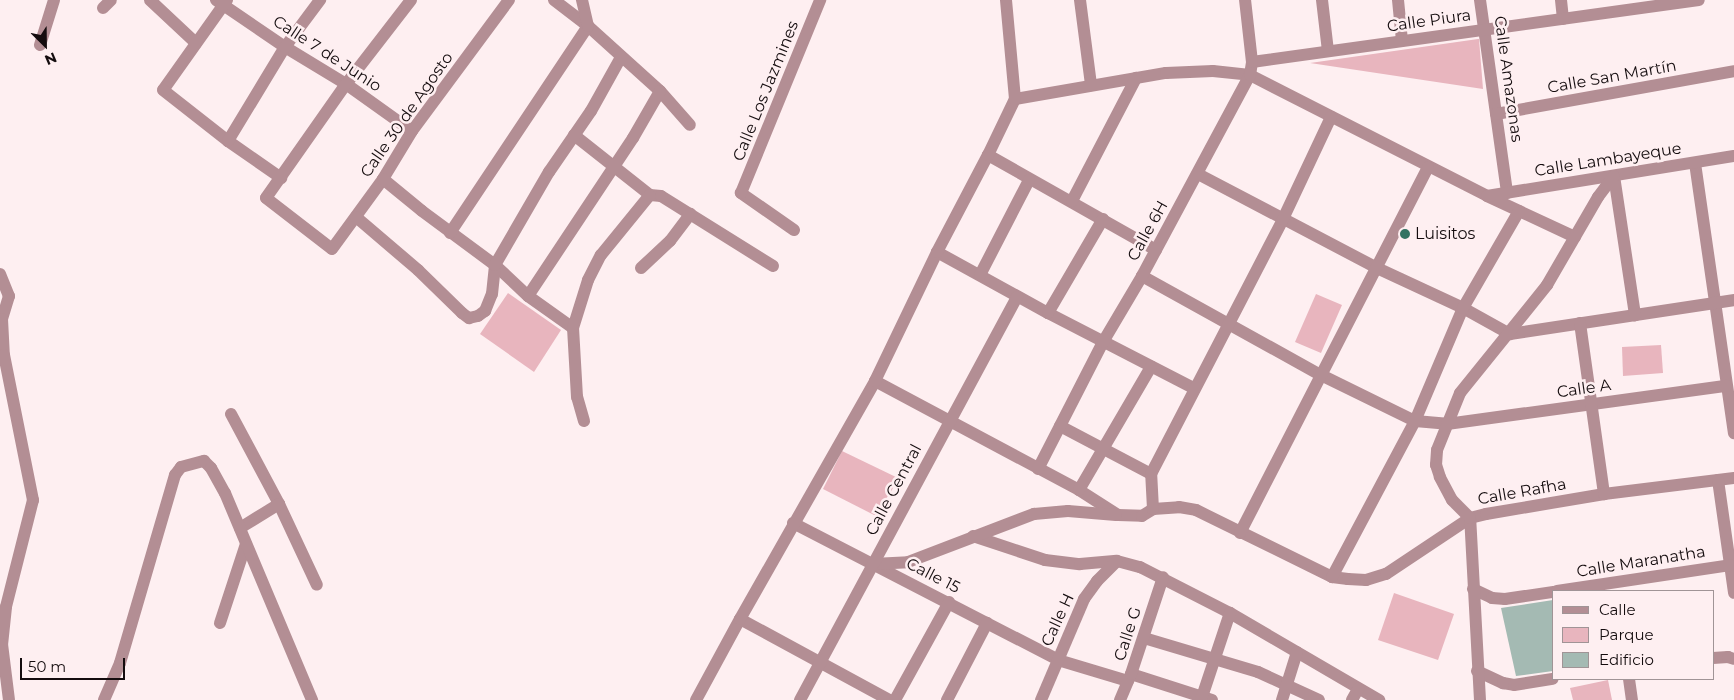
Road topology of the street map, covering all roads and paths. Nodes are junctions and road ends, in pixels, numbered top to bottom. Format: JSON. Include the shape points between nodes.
{"nodes":[{"id":1,"x":54,"y":0,"type":"edge"},
{"id":2,"x":150,"y":0,"type":"edge"},
{"id":3,"x":320,"y":0,"type":"edge"},
{"id":4,"x":411,"y":0,"type":"edge"},
{"id":5,"x":510,"y":0,"type":"edge"},
{"id":6,"x":554,"y":0,"type":"edge"},
{"id":7,"x":582,"y":0,"type":"edge"},
{"id":8,"x":820,"y":0,"type":"edge"},
{"id":9,"x":1006,"y":0,"type":"edge"},
{"id":10,"x":1080,"y":0,"type":"edge"},
{"id":11,"x":1245,"y":0,"type":"edge"},
{"id":12,"x":1322,"y":0,"type":"edge"},
{"id":13,"x":1398,"y":0,"type":"edge"},
{"id":14,"x":1480,"y":0,"type":"edge"},
{"id":15,"x":1561,"y":0,"type":"edge"},
{"id":16,"x":1699,"y":0,"type":"edge"},
{"id":17,"x":222,"y":2,"type":"edge"},
{"id":18,"x":1650,"y":3,"type":"edge"},
{"id":19,"x":1563,"y":19,"type":"junction"},
{"id":20,"x":588,"y":26,"type":"junction"},
{"id":21,"x":1485,"y":30,"type":"junction"},
{"id":22,"x":1402,"y":41,"type":"junction"},
{"id":23,"x":196,"y":44,"type":"junction"},
{"id":24,"x":40,"y":45,"type":"dead end"},
{"id":25,"x":285,"y":47,"type":"junction"},
{"id":26,"x":1328,"y":51,"type":"junction"},
{"id":27,"x":621,"y":57,"type":"junction"},
{"id":28,"x":1252,"y":62,"type":"junction"},
{"id":29,"x":1734,"y":71,"type":"edge"},
{"id":30,"x":1250,"y":75,"type":"junction"},
{"id":31,"x":1136,"y":78,"type":"junction"},
{"id":32,"x":346,"y":84,"type":"junction"},
{"id":33,"x":1091,"y":85,"type":"junction"},
{"id":34,"x":660,"y":91,"type":"junction"},
{"id":35,"x":1015,"y":99,"type":"junction"},
{"id":36,"x":1496,"y":114,"type":"junction"},
{"id":37,"x":1331,"y":117,"type":"junction"},
{"id":38,"x":690,"y":125,"type":"dead end"},
{"id":39,"x":412,"y":131,"type":"junction"},
{"id":40,"x":574,"y":135,"type":"junction"},
{"id":41,"x":228,"y":141,"type":"junction"},
{"id":42,"x":988,"y":155,"type":"junction"},
{"id":43,"x":1734,"y":156,"type":"edge"},
{"id":44,"x":1695,"y":163,"type":"junction"},
{"id":45,"x":614,"y":166,"type":"junction"},
{"id":46,"x":1428,"y":166,"type":"junction"},
{"id":47,"x":1198,"y":174,"type":"junction"},
{"id":48,"x":1614,"y":176,"type":"junction"},
{"id":49,"x":281,"y":178,"type":"junction"},
{"id":50,"x":383,"y":179,"type":"junction"},
{"id":51,"x":1029,"y":180,"type":"junction"},
{"id":52,"x":1508,"y":193,"type":"junction"},
{"id":53,"x":650,"y":195,"type":"junction"},
{"id":54,"x":1487,"y":196,"type":"junction"},
{"id":55,"x":1072,"y":202,"type":"junction"},
{"id":56,"x":1519,"y":211,"type":"junction"},
{"id":57,"x":690,"y":214,"type":"junction"},
{"id":58,"x":356,"y":216,"type":"junction"},
{"id":59,"x":1103,"y":219,"type":"junction"},
{"id":60,"x":1283,"y":219,"type":"junction"},
{"id":61,"x":794,"y":230,"type":"dead end"},
{"id":62,"x":450,"y":233,"type":"junction"},
{"id":63,"x":1575,"y":236,"type":"junction"},
{"id":64,"x":1156,"y":250,"type":"junction"},
{"id":65,"x":937,"y":252,"type":"junction"},
{"id":66,"x":495,"y":265,"type":"junction"},
{"id":67,"x":773,"y":266,"type":"dead end"},
{"id":68,"x":641,"y":268,"type":"dead end"},
{"id":69,"x":1377,"y":268,"type":"junction"},
{"id":70,"x":0,"y":274,"type":"edge"},
{"id":71,"x":980,"y":275,"type":"junction"},
{"id":72,"x":1142,"y":276,"type":"junction"},
{"id":73,"x":528,"y":296,"type":"junction"},
{"id":74,"x":1017,"y":297,"type":"junction"},
{"id":75,"x":1734,"y":300,"type":"edge"},
{"id":76,"x":1716,"y":303,"type":"junction"},
{"id":77,"x":1463,"y":308,"type":"junction"},
{"id":78,"x":1048,"y":313,"type":"junction"},
{"id":79,"x":1635,"y":315,"type":"junction"},
{"id":80,"x":1580,"y":323,"type":"junction"},
{"id":81,"x":1230,"y":324,"type":"junction"},
{"id":82,"x":573,"y":328,"type":"junction"},
{"id":83,"x":1510,"y":334,"type":"junction"},
{"id":84,"x":1103,"y":342,"type":"junction"},
{"id":85,"x":1151,"y":367,"type":"junction"},
{"id":86,"x":1319,"y":374,"type":"junction"},
{"id":87,"x":875,"y":381,"type":"junction"},
{"id":88,"x":1726,"y":386,"type":"junction"},
{"id":89,"x":1195,"y":389,"type":"junction"},
{"id":90,"x":1589,"y":405,"type":"junction"},
{"id":91,"x":231,"y":414,"type":"dead end"},
{"id":92,"x":950,"y":420,"type":"junction"},
{"id":93,"x":584,"y":421,"type":"dead end"},
{"id":94,"x":1415,"y":421,"type":"junction"},
{"id":95,"x":1446,"y":424,"type":"junction"},
{"id":96,"x":1060,"y":426,"type":"junction"},
{"id":97,"x":1734,"y":433,"type":"edge"},
{"id":98,"x":1103,"y":451,"type":"junction"},
{"id":99,"x":1038,"y":469,"type":"junction"},
{"id":100,"x":1150,"y":474,"type":"junction"},
{"id":101,"x":1734,"y":478,"type":"edge"},
{"id":102,"x":1718,"y":480,"type":"junction"},
{"id":103,"x":1079,"y":490,"type":"junction"},
{"id":104,"x":1604,"y":494,"type":"junction"},
{"id":105,"x":279,"y":504,"type":"junction"},
{"id":106,"x":1153,"y":509,"type":"junction"},
{"id":107,"x":1118,"y":515,"type":"junction"},
{"id":108,"x":1470,"y":518,"type":"junction"},
{"id":109,"x":794,"y":523,"type":"junction"},
{"id":110,"x":240,"y":528,"type":"junction"},
{"id":111,"x":1240,"y":533,"type":"junction"},
{"id":112,"x":973,"y":536,"type":"junction"},
{"id":113,"x":246,"y":544,"type":"junction"},
{"id":114,"x":1117,"y":561,"type":"junction"},
{"id":115,"x":873,"y":564,"type":"junction"},
{"id":116,"x":1730,"y":565,"type":"junction"},
{"id":117,"x":1332,"y":576,"type":"junction"},
{"id":118,"x":1164,"y":577,"type":"junction"},
{"id":119,"x":318,"y":585,"type":"dead end"},
{"id":120,"x":1616,"y":587,"type":"edge"},
{"id":121,"x":1473,"y":588,"type":"junction"},
{"id":122,"x":1572,"y":590,"type":"edge"},
{"id":123,"x":1552,"y":592,"type":"edge"},
{"id":124,"x":1734,"y":593,"type":"edge"},
{"id":125,"x":949,"y":602,"type":"junction"},
{"id":126,"x":1230,"y":613,"type":"junction"},
{"id":127,"x":740,"y":618,"type":"junction"},
{"id":128,"x":220,"y":623,"type":"dead end"},
{"id":129,"x":987,"y":623,"type":"junction"},
{"id":130,"x":1144,"y":638,"type":"junction"},
{"id":131,"x":1298,"y":652,"type":"junction"},
{"id":132,"x":1714,"y":658,"type":"edge"},
{"id":133,"x":1214,"y":659,"type":"junction"},
{"id":134,"x":1734,"y":659,"type":"edge"},
{"id":135,"x":1058,"y":660,"type":"junction"},
{"id":136,"x":821,"y":663,"type":"junction"},
{"id":137,"x":1477,"y":671,"type":"junction"},
{"id":138,"x":1129,"y":678,"type":"junction"},
{"id":139,"x":1552,"y":679,"type":"edge"},
{"id":140,"x":1629,"y":680,"type":"edge"},
{"id":141,"x":1288,"y":684,"type":"junction"},
{"id":142,"x":1355,"y":694,"type":"edge"},
{"id":143,"x":1205,"y":699,"type":"edge"},
{"id":144,"x":10,"y":700,"type":"edge"},
{"id":145,"x":104,"y":700,"type":"edge"},
{"id":146,"x":312,"y":700,"type":"edge"},
{"id":147,"x":696,"y":700,"type":"edge"},
{"id":148,"x":800,"y":700,"type":"edge"},
{"id":149,"x":889,"y":700,"type":"edge"},
{"id":150,"x":896,"y":700,"type":"edge"},
{"id":151,"x":947,"y":700,"type":"edge"},
{"id":152,"x":1042,"y":700,"type":"edge"},
{"id":153,"x":1120,"y":700,"type":"edge"},
{"id":154,"x":1282,"y":700,"type":"edge"},
{"id":155,"x":1319,"y":700,"type":"edge"},
{"id":156,"x":1380,"y":700,"type":"edge"},
{"id":157,"x":1480,"y":700,"type":"edge"},
{"id":158,"x":1632,"y":700,"type":"edge"}],
"edges":[{"from":1,"to":24,"type":"street"},
{"from":2,"to":23,"type":"street"},
{"from":3,"to":25,"type":"street"},
{"from":4,"to":32,"type":"street"},
{"from":5,"to":39,"type":"street","name":"Calle 30 de Agosto"},
{"from":6,"to":20,"type":"street"},
{"from":7,"to":20,"type":"street"},
{"from":8,"to":61,"type":"street","name":"Calle Los Jazmines","via":[[741,193]]},
{"from":9,"to":35,"type":"street"},
{"from":10,"to":33,"type":"street"},
{"from":11,"to":28,"type":"street","name":"Calle 6H"},
{"from":12,"to":26,"type":"street"},
{"from":13,"to":22,"type":"street"},
{"from":14,"to":21,"type":"street","name":"Calle Amazonas"},
{"from":15,"to":19,"type":"street"},
{"from":16,"to":18,"type":"street","name":"Calle Piura"},
{"from":17,"to":23,"type":"street"},
{"from":17,"to":25,"type":"street","name":"Calle 7 de Junio"},
{"from":18,"to":19,"type":"street","name":"Calle Piura"},
{"from":19,"to":21,"type":"street","name":"Calle Piura"},
{"from":20,"to":27,"type":"street"},
{"from":20,"to":62,"type":"street"},
{"from":21,"to":22,"type":"street","name":"Calle Piura"},
{"from":21,"to":36,"type":"street","name":"Calle Amazonas"},
{"from":22,"to":26,"type":"street","name":"Calle Piura"},
{"from":23,"to":41,"type":"street","via":[[164,90]]},
{"from":25,"to":32,"type":"street","name":"Calle 7 de Junio"},
{"from":25,"to":41,"type":"street"},
{"from":26,"to":28,"type":"street","name":"Calle Piura"},
{"from":27,"to":34,"type":"street"},
{"from":27,"to":40,"type":"street","via":[[592,111]]},
{"from":28,"to":30,"type":"street","name":"Calle 6H"},
{"from":29,"to":36,"type":"street","name":"Calle San Martín"},
{"from":30,"to":31,"type":"street","via":[[1166,72]]},
{"from":30,"to":37,"type":"street"},
{"from":30,"to":47,"type":"street","name":"Calle 6H"},
{"from":31,"to":33,"type":"street"},
{"from":31,"to":55,"type":"street"},
{"from":32,"to":39,"type":"street","name":"Calle 7 de Junio"},
{"from":32,"to":49,"type":"street"},
{"from":33,"to":35,"type":"street"},
{"from":34,"to":38,"type":"street"},
{"from":34,"to":45,"type":"street"},
{"from":35,"to":42,"type":"street"},
{"from":36,"to":52,"type":"street","name":"Calle Amazonas"},
{"from":37,"to":46,"type":"street"},
{"from":37,"to":60,"type":"street"},
{"from":39,"to":50,"type":"street","name":"Calle 30 de Agosto"},
{"from":40,"to":45,"type":"street"},
{"from":40,"to":66,"type":"street"},
{"from":41,"to":49,"type":"street"},
{"from":42,"to":51,"type":"street"},
{"from":42,"to":65,"type":"street"},
{"from":43,"to":44,"type":"street","name":"Calle Lambayeque"},
{"from":44,"to":48,"type":"street","name":"Calle Lambayeque"},
{"from":44,"to":76,"type":"street"},
{"from":45,"to":53,"type":"street"},
{"from":45,"to":73,"type":"street"},
{"from":46,"to":54,"type":"street"},
{"from":46,"to":69,"type":"street"},
{"from":47,"to":60,"type":"street"},
{"from":47,"to":64,"type":"street","name":"Calle 6H"},
{"from":48,"to":52,"type":"street","name":"Calle Lambayeque"},
{"from":48,"to":63,"type":"street"},
{"from":48,"to":79,"type":"street"},
{"from":49,"to":58,"type":"street","name":"Calle 30 de Agosto","via":[[266,198],[332,249]]},
{"from":50,"to":58,"type":"street","name":"Calle 30 de Agosto"},
{"from":50,"to":62,"type":"street"},
{"from":51,"to":55,"type":"street"},
{"from":51,"to":71,"type":"street"},
{"from":52,"to":54,"type":"street","name":"Calle Lambayeque"},
{"from":53,"to":57,"type":"street","via":[[661,196]]},
{"from":53,"to":82,"type":"street","via":[[601,255],[588,280]]},
{"from":54,"to":56,"type":"street"},
{"from":55,"to":59,"type":"street"},
{"from":56,"to":63,"type":"street"},
{"from":56,"to":77,"type":"street"},
{"from":57,"to":67,"type":"street"},
{"from":57,"to":68,"type":"street","via":[[670,241]]},
{"from":58,"to":66,"type":"street","via":[[469,318],[485,311],[492,294]]},
{"from":59,"to":64,"type":"street"},
{"from":59,"to":78,"type":"street"},
{"from":60,"to":69,"type":"street"},
{"from":60,"to":81,"type":"street"},
{"from":62,"to":66,"type":"street"},
{"from":63,"to":83,"type":"street","via":[[1547,285]]},
{"from":64,"to":72,"type":"street","name":"Calle 6H"},
{"from":65,"to":71,"type":"street"},
{"from":65,"to":87,"type":"street"},
{"from":66,"to":73,"type":"street"},
{"from":69,"to":77,"type":"street"},
{"from":69,"to":86,"type":"street"},
{"from":70,"to":144,"type":"street","via":[[9,296],[2,320],[4,355],[33,500],[6,607],[2,644]]},
{"from":71,"to":74,"type":"street"},
{"from":72,"to":81,"type":"street"},
{"from":72,"to":84,"type":"street","name":"Calle 6H"},
{"from":73,"to":82,"type":"street"},
{"from":74,"to":78,"type":"street"},
{"from":74,"to":92,"type":"street","name":"Calle Central"},
{"from":75,"to":76,"type":"street"},
{"from":76,"to":79,"type":"street"},
{"from":76,"to":88,"type":"street"},
{"from":77,"to":83,"type":"street"},
{"from":77,"to":94,"type":"street"},
{"from":78,"to":84,"type":"street"},
{"from":79,"to":80,"type":"street"},
{"from":80,"to":83,"type":"street"},
{"from":80,"to":90,"type":"street"},
{"from":81,"to":86,"type":"street"},
{"from":81,"to":89,"type":"street"},
{"from":82,"to":93,"type":"street","via":[[577,397]]},
{"from":83,"to":95,"type":"street","via":[[1460,393]]},
{"from":84,"to":85,"type":"street"},
{"from":84,"to":96,"type":"street","name":"Calle 6H"},
{"from":85,"to":89,"type":"street"},
{"from":85,"to":98,"type":"street"},
{"from":86,"to":94,"type":"street"},
{"from":86,"to":111,"type":"street"},
{"from":87,"to":92,"type":"street"},
{"from":87,"to":109,"type":"street"},
{"from":88,"to":90,"type":"street","name":"Calle A"},
{"from":88,"to":97,"type":"street"},
{"from":89,"to":100,"type":"street"},
{"from":90,"to":95,"type":"street","name":"Calle A"},
{"from":90,"to":104,"type":"street"},
{"from":91,"to":105,"type":"street"},
{"from":92,"to":99,"type":"street"},
{"from":92,"to":115,"type":"street","name":"Calle Central"},
{"from":94,"to":95,"type":"street","name":"Calle A"},
{"from":94,"to":117,"type":"street"},
{"from":95,"to":108,"type":"street","via":[[1437,450],[1436,465],[1452,500]]},
{"from":96,"to":98,"type":"street"},
{"from":96,"to":99,"type":"street","name":"Calle 6H"},
{"from":98,"to":100,"type":"street"},
{"from":98,"to":103,"type":"street"},
{"from":99,"to":103,"type":"street"},
{"from":100,"to":106,"type":"street"},
{"from":101,"to":102,"type":"street","name":"Calle Rafha"},
{"from":102,"to":104,"type":"street","name":"Calle Rafha"},
{"from":102,"to":116,"type":"street"},
{"from":103,"to":107,"type":"street"},
{"from":104,"to":108,"type":"street","name":"Calle Rafha"},
{"from":105,"to":110,"type":"street"},
{"from":105,"to":119,"type":"street"},
{"from":106,"to":107,"type":"street","name":"Calle Rafha","via":[[1142,516]]},
{"from":106,"to":111,"type":"street","name":"Calle Rafha","via":[[1179,507],[1196,510]]},
{"from":107,"to":112,"type":"street","name":"Calle Rafha","via":[[1068,511],[1034,514]]},
{"from":108,"to":117,"type":"street","name":"Calle Rafha","via":[[1376,578],[1357,580]]},
{"from":108,"to":121,"type":"street"},
{"from":109,"to":115,"type":"street","name":"Calle 15"},
{"from":109,"to":127,"type":"street"},
{"from":110,"to":113,"type":"street"},
{"from":110,"to":145,"type":"street","via":[[211,468],[204,461],[181,467],[174,475],[120,663]]},
{"from":111,"to":117,"type":"street","name":"Calle Rafha"},
{"from":112,"to":114,"type":"street","via":[[1045,560],[1080,564]]},
{"from":112,"to":115,"type":"street","name":"Calle Rafha","via":[[908,562]]},
{"from":113,"to":128,"type":"street"},
{"from":113,"to":146,"type":"street"},
{"from":114,"to":118,"type":"street"},
{"from":114,"to":135,"type":"street","name":"Calle H","via":[[1084,599]]},
{"from":115,"to":125,"type":"street","name":"Calle 15"},
{"from":115,"to":136,"type":"street","name":"Calle Central"},
{"from":116,"to":120,"type":"street","name":"Calle Maranatha"},
{"from":116,"to":124,"type":"street"},
{"from":118,"to":126,"type":"street"},
{"from":118,"to":130,"type":"street","name":"Calle G"},
{"from":120,"to":122,"type":"street","name":"Calle Maranatha"},
{"from":121,"to":123,"type":"street","via":[[1492,598],[1505,599]]},
{"from":121,"to":137,"type":"street"},
{"from":125,"to":129,"type":"street","name":"Calle 15"},
{"from":125,"to":150,"type":"street"},
{"from":126,"to":131,"type":"street"},
{"from":126,"to":133,"type":"street"},
{"from":127,"to":136,"type":"street"},
{"from":127,"to":147,"type":"street"},
{"from":129,"to":135,"type":"street","name":"Calle 15"},
{"from":129,"to":151,"type":"street"},
{"from":130,"to":133,"type":"street"},
{"from":130,"to":138,"type":"street","name":"Calle G"},
{"from":131,"to":141,"type":"street"},
{"from":131,"to":142,"type":"street"},
{"from":132,"to":134,"type":"street"},
{"from":133,"to":141,"type":"street"},
{"from":133,"to":143,"type":"street"},
{"from":135,"to":138,"type":"street","name":"Calle 15"},
{"from":135,"to":152,"type":"street","name":"Calle H"},
{"from":136,"to":148,"type":"street","name":"Calle Central"},
{"from":136,"to":149,"type":"street"},
{"from":137,"to":139,"type":"street","via":[[1514,685]]},
{"from":137,"to":157,"type":"street"},
{"from":138,"to":143,"type":"street","name":"Calle 15"},
{"from":138,"to":153,"type":"street","name":"Calle G"},
{"from":140,"to":158,"type":"street"},
{"from":141,"to":154,"type":"street"},
{"from":141,"to":155,"type":"street"},
{"from":142,"to":156,"type":"street"}]}
